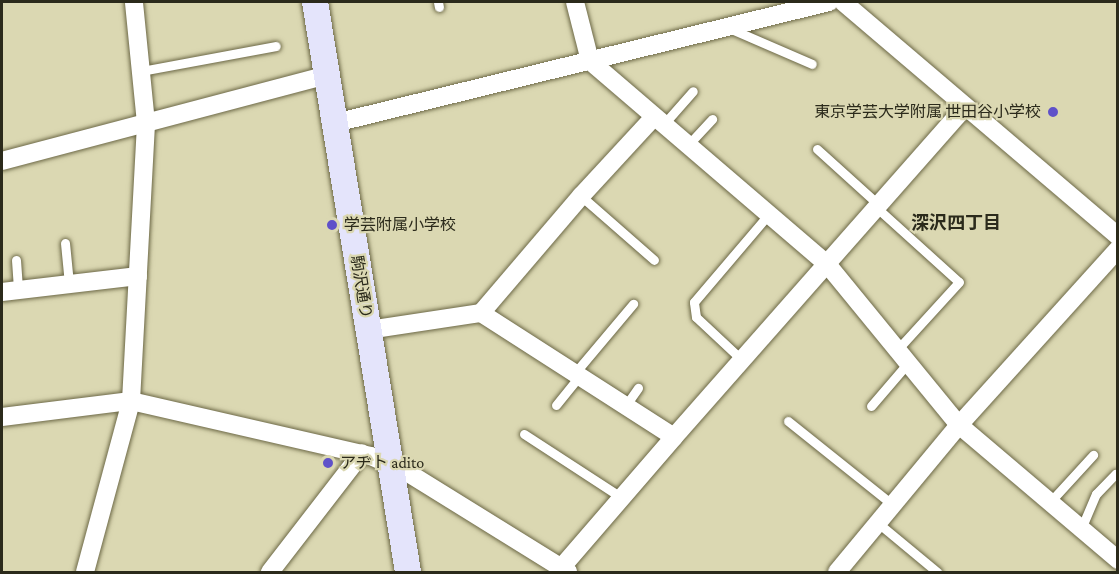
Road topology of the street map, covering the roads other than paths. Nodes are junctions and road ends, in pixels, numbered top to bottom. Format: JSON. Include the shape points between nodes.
{"nodes":[{"id":1,"x":134,"y":2,"type":"edge"},
{"id":2,"x":315,"y":2,"type":"edge"},
{"id":3,"x":575,"y":2,"type":"edge"},
{"id":4,"x":829,"y":2,"type":"edge"},
{"id":5,"x":843,"y":2,"type":"edge"},
{"id":6,"x":727,"y":27,"type":"junction"},
{"id":7,"x":276,"y":46,"type":"dead end"},
{"id":8,"x":590,"y":62,"type":"junction"},
{"id":9,"x":812,"y":64,"type":"dead end"},
{"id":10,"x":141,"y":71,"type":"junction"},
{"id":11,"x":327,"y":75,"type":"junction"},
{"id":12,"x":693,"y":91,"type":"dead end"},
{"id":13,"x":965,"y":107,"type":"junction"},
{"id":14,"x":712,"y":119,"type":"dead end"},
{"id":15,"x":658,"y":122,"type":"junction"},
{"id":16,"x":146,"y":123,"type":"junction"},
{"id":17,"x":335,"y":123,"type":"junction"},
{"id":18,"x":687,"y":147,"type":"junction"},
{"id":19,"x":818,"y":149,"type":"dead end"},
{"id":20,"x":2,"y":161,"type":"edge"},
{"id":21,"x":581,"y":196,"type":"junction"},
{"id":22,"x":878,"y":206,"type":"junction"},
{"id":23,"x":769,"y":214,"type":"junction"},
{"id":24,"x":1118,"y":236,"type":"edge"},
{"id":25,"x":65,"y":243,"type":"dead end"},
{"id":26,"x":1118,"y":249,"type":"edge"},
{"id":27,"x":16,"y":260,"type":"dead end"},
{"id":28,"x":654,"y":260,"type":"dead end"},
{"id":29,"x":827,"y":264,"type":"junction"},
{"id":30,"x":138,"y":276,"type":"junction"},
{"id":31,"x":69,"y":284,"type":"junction"},
{"id":32,"x":10,"y":291,"type":"edge"},
{"id":33,"x":633,"y":304,"type":"dead end"},
{"id":34,"x":481,"y":313,"type":"junction"},
{"id":35,"x":368,"y":330,"type":"junction"},
{"id":36,"x":902,"y":357,"type":"junction"},
{"id":37,"x":742,"y":360,"type":"junction"},
{"id":38,"x":576,"y":376,"type":"junction"},
{"id":39,"x":639,"y":388,"type":"dead end"},
{"id":40,"x":130,"y":401,"type":"junction"},
{"id":41,"x":556,"y":405,"type":"dead end"},
{"id":42,"x":626,"y":405,"type":"junction"},
{"id":43,"x":871,"y":406,"type":"dead end"},
{"id":44,"x":2,"y":417,"type":"edge"},
{"id":45,"x":788,"y":421,"type":"dead end"},
{"id":46,"x":959,"y":425,"type":"junction"},
{"id":47,"x":524,"y":434,"type":"dead end"},
{"id":48,"x":674,"y":436,"type":"junction"},
{"id":49,"x":362,"y":453,"type":"junction"},
{"id":50,"x":1093,"y":455,"type":"dead end"},
{"id":51,"x":392,"y":465,"type":"junction"},
{"id":52,"x":1115,"y":474,"type":"dead end"},
{"id":53,"x":622,"y":498,"type":"junction"},
{"id":54,"x":1050,"y":502,"type":"junction"},
{"id":55,"x":893,"y":505,"type":"junction"},
{"id":56,"x":878,"y":523,"type":"junction"},
{"id":57,"x":1081,"y":529,"type":"junction"},
{"id":58,"x":1118,"y":560,"type":"edge"},
{"id":59,"x":562,"y":571,"type":"edge"},
{"id":60,"x":85,"y":573,"type":"edge"},
{"id":61,"x":270,"y":573,"type":"edge"},
{"id":62,"x":408,"y":573,"type":"edge"},
{"id":63,"x":837,"y":573,"type":"edge"},
{"id":64,"x":937,"y":573,"type":"edge"}],
"edges":[{"from":1,"to":10,"type":"street"},
{"from":2,"to":11,"type":"main road","name":"駒沢通り"},
{"from":3,"to":8,"type":"street"},
{"from":4,"to":6,"type":"street"},
{"from":5,"to":13,"type":"street"},
{"from":6,"to":8,"type":"street"},
{"from":6,"to":9,"type":"lane"},
{"from":7,"to":10,"type":"lane"},
{"from":8,"to":15,"type":"street"},
{"from":8,"to":17,"type":"street"},
{"from":10,"to":16,"type":"street"},
{"from":11,"to":16,"type":"street"},
{"from":11,"to":17,"type":"main road","name":"駒沢通り"},
{"from":12,"to":15,"type":"lane"},
{"from":13,"to":22,"type":"street"},
{"from":13,"to":24,"type":"street"},
{"from":14,"to":18,"type":"lane"},
{"from":15,"to":18,"type":"street"},
{"from":15,"to":21,"type":"street"},
{"from":16,"to":20,"type":"street"},
{"from":16,"to":30,"type":"street"},
{"from":17,"to":35,"type":"main road","name":"駒沢通り"},
{"from":18,"to":23,"type":"street"},
{"from":19,"to":22,"type":"lane"},
{"from":21,"to":28,"type":"lane"},
{"from":21,"to":34,"type":"street"},
{"from":22,"to":29,"type":"street"},
{"from":22,"to":36,"type":"lane","via":[[958,282]]},
{"from":23,"to":29,"type":"street"},
{"from":23,"to":37,"type":"lane","via":[[694,302],[696,317]]},
{"from":25,"to":31,"type":"lane"},
{"from":26,"to":46,"type":"street"},
{"from":27,"to":32,"type":"lane"},
{"from":29,"to":36,"type":"street"},
{"from":29,"to":37,"type":"street"},
{"from":30,"to":31,"type":"street"},
{"from":30,"to":40,"type":"street"},
{"from":31,"to":32,"type":"street"},
{"from":33,"to":38,"type":"lane"},
{"from":34,"to":35,"type":"street"},
{"from":34,"to":38,"type":"street"},
{"from":35,"to":51,"type":"main road","name":"駒沢通り"},
{"from":36,"to":43,"type":"lane"},
{"from":36,"to":46,"type":"street"},
{"from":37,"to":48,"type":"street"},
{"from":38,"to":41,"type":"lane"},
{"from":38,"to":42,"type":"street"},
{"from":39,"to":42,"type":"lane"},
{"from":40,"to":44,"type":"street"},
{"from":40,"to":49,"type":"street"},
{"from":40,"to":60,"type":"street"},
{"from":42,"to":48,"type":"street"},
{"from":45,"to":55,"type":"lane"},
{"from":46,"to":54,"type":"street"},
{"from":46,"to":55,"type":"street"},
{"from":47,"to":53,"type":"lane"},
{"from":48,"to":53,"type":"street"},
{"from":49,"to":51,"type":"street"},
{"from":49,"to":61,"type":"street"},
{"from":50,"to":54,"type":"lane"},
{"from":51,"to":59,"type":"street"},
{"from":51,"to":62,"type":"main road","name":"駒沢通り"},
{"from":52,"to":57,"type":"lane","via":[[1096,494]]},
{"from":53,"to":59,"type":"street"},
{"from":54,"to":57,"type":"street"},
{"from":55,"to":56,"type":"street"},
{"from":56,"to":63,"type":"street"},
{"from":56,"to":64,"type":"lane"},
{"from":57,"to":58,"type":"street"}]}
